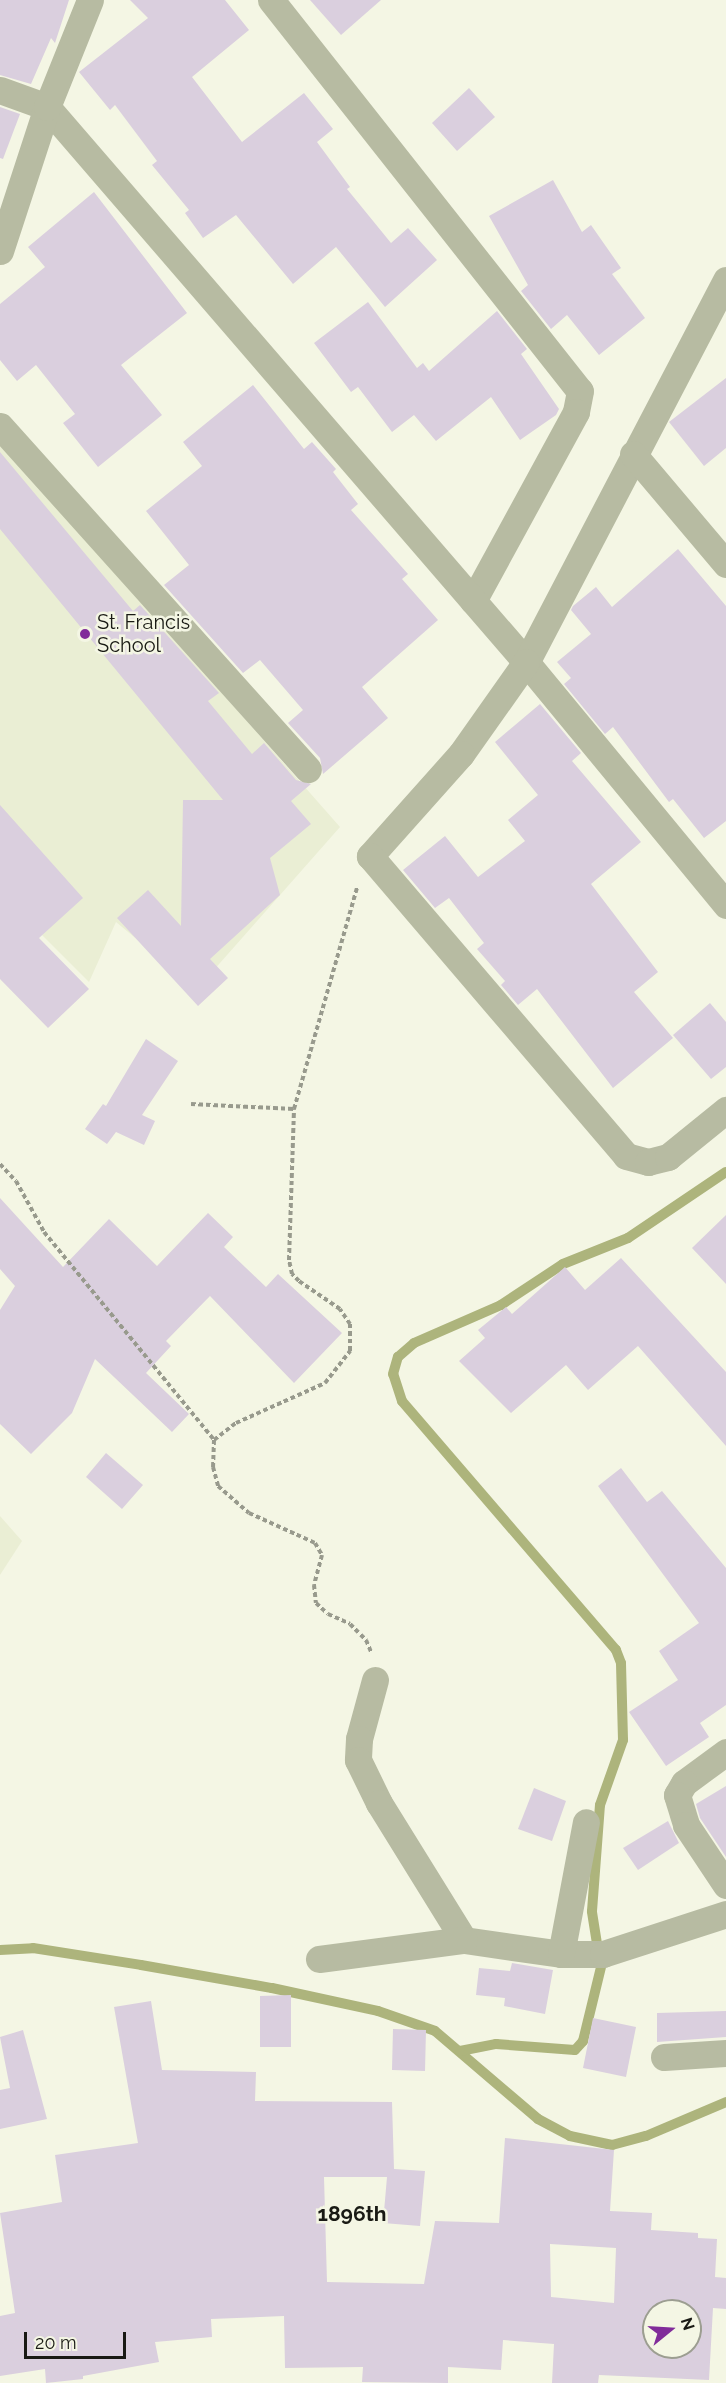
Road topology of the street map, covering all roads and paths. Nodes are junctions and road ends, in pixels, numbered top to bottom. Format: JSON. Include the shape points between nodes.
{"nodes":[{"id":1,"x":90,"y":0,"type":"edge"},
{"id":2,"x":271,"y":0,"type":"edge"},
{"id":3,"x":0,"y":90,"type":"edge"},
{"id":4,"x":47,"y":107,"type":"junction"},
{"id":5,"x":0,"y":251,"type":"edge"},
{"id":6,"x":726,"y":280,"type":"edge"},
{"id":7,"x":0,"y":426,"type":"edge"},
{"id":8,"x":633,"y":454,"type":"junction"},
{"id":9,"x":726,"y":564,"type":"edge"},
{"id":10,"x":473,"y":601,"type":"junction"},
{"id":11,"x":526,"y":662,"type":"junction"},
{"id":12,"x":308,"y":769,"type":"dead end"},
{"id":13,"x":370,"y":856,"type":"junction"},
{"id":14,"x":726,"y":905,"type":"edge"},
{"id":15,"x":191,"y":1104,"type":"dead end"},
{"id":16,"x":294,"y":1109,"type":"junction"},
{"id":17,"x":726,"y":1110,"type":"edge"},
{"id":18,"x":0,"y":1164,"type":"edge"},
{"id":19,"x":214,"y":1440,"type":"junction"},
{"id":20,"x":375,"y":1680,"type":"joint"},
{"id":21,"x":726,"y":1752,"type":"edge"},
{"id":22,"x":586,"y":1822,"type":"dead end"},
{"id":23,"x":726,"y":1885,"type":"edge"},
{"id":24,"x":726,"y":1914,"type":"edge"},
{"id":25,"x":464,"y":1940,"type":"junction"},
{"id":26,"x":561,"y":1954,"type":"junction"},
{"id":27,"x":319,"y":1959,"type":"dead end"},
{"id":28,"x":726,"y":2053,"type":"edge"},
{"id":29,"x":664,"y":2057,"type":"dead end"}],
"edges":[{"from":1,"to":4,"type":"street"},
{"from":2,"to":10,"type":"street","via":[[580,391],[576,412]]},
{"from":3,"to":4,"type":"street"},
{"from":4,"to":5,"type":"street"},
{"from":4,"to":10,"type":"street"},
{"from":6,"to":8,"type":"street"},
{"from":7,"to":12,"type":"street"},
{"from":8,"to":9,"type":"street"},
{"from":8,"to":11,"type":"street"},
{"from":10,"to":11,"type":"street"},
{"from":11,"to":13,"type":"street","via":[[461,754]]},
{"from":11,"to":14,"type":"street"},
{"from":13,"to":16,"type":"path","via":[[314,1031]]},
{"from":13,"to":17,"type":"street","via":[[626,1156],[648,1162],[668,1157]]},
{"from":15,"to":16,"type":"path"},
{"from":16,"to":19,"type":"path","via":[[292,1274],[340,1309],[350,1324],[350,1351],[325,1383],[236,1424]]},
{"from":18,"to":19,"type":"path","via":[[16,1181],[44,1232]]},
{"from":19,"to":20,"type":"path","via":[[213,1467],[218,1486],[249,1513],[315,1543],[322,1554],[314,1586],[316,1603],[366,1640],[375,1660]]},
{"from":20,"to":25,"type":"street","via":[[359,1739],[358,1760],[379,1803]]},
{"from":21,"to":23,"type":"street","via":[[684,1783],[678,1795],[686,1825]]},
{"from":22,"to":26,"type":"street"},
{"from":24,"to":26,"type":"street","via":[[622,1951]]},
{"from":25,"to":26,"type":"street"},
{"from":25,"to":27,"type":"street"},
{"from":28,"to":29,"type":"street"}]}
